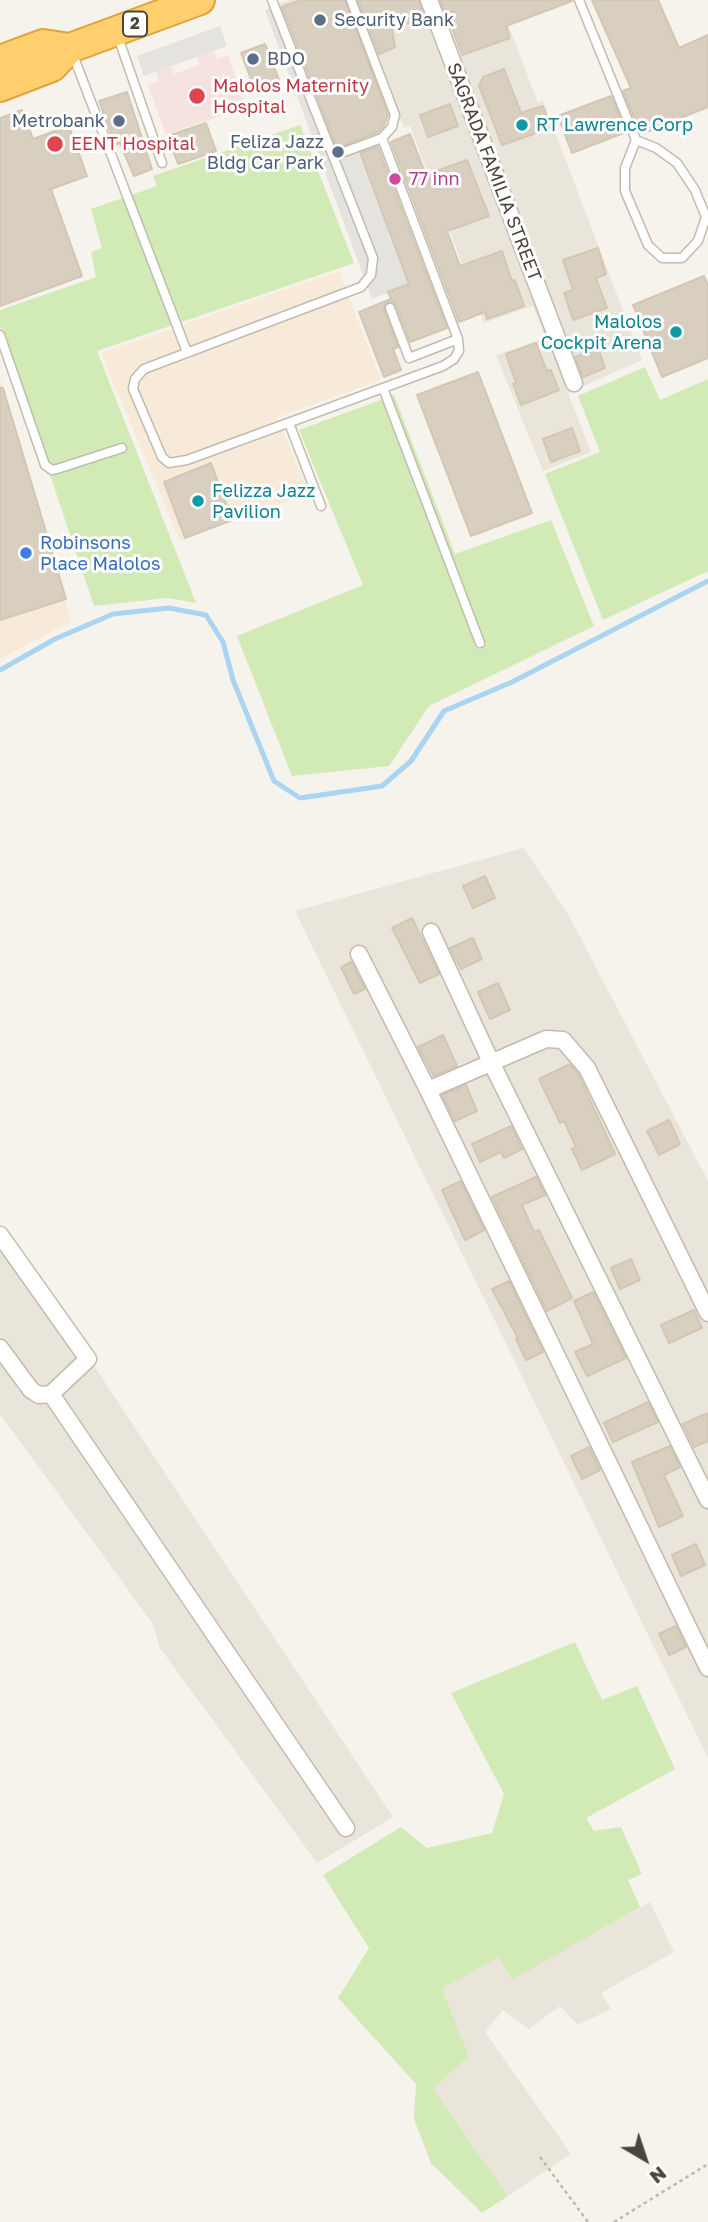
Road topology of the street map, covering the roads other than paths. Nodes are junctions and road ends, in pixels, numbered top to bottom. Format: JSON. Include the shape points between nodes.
{"nodes":[{"id":1,"x":200,"y":0,"type":"edge"},
{"id":2,"x":272,"y":0,"type":"edge"},
{"id":3,"x":351,"y":0,"type":"edge"},
{"id":4,"x":429,"y":0,"type":"edge"},
{"id":5,"x":579,"y":0,"type":"edge"},
{"id":6,"x":116,"y":31,"type":"junction"},
{"id":7,"x":70,"y":48,"type":"junction"},
{"id":8,"x":0,"y":60,"type":"edge"},
{"id":9,"x":0,"y":87,"type":"edge"},
{"id":10,"x":382,"y":138,"type":"junction"},
{"id":11,"x":636,"y":140,"type":"junction"},
{"id":12,"x":333,"y":156,"type":"junction"},
{"id":13,"x":162,"y":163,"type":"dead end"},
{"id":14,"x":390,"y":308,"type":"dead end"},
{"id":15,"x":0,"y":335,"type":"edge"},
{"id":16,"x":458,"y":339,"type":"junction"},
{"id":17,"x":187,"y":352,"type":"junction"},
{"id":18,"x":574,"y":383,"type":"dead end"},
{"id":19,"x":383,"y":388,"type":"junction"},
{"id":20,"x":289,"y":423,"type":"junction"},
{"id":21,"x":122,"y":448,"type":"dead end"},
{"id":22,"x":321,"y":506,"type":"dead end"},
{"id":23,"x":480,"y":643,"type":"dead end"},
{"id":24,"x":431,"y":932,"type":"dead end"},
{"id":25,"x":359,"y":954,"type":"dead end"},
{"id":26,"x":491,"y":1062,"type":"junction"},
{"id":27,"x":428,"y":1090,"type":"junction"},
{"id":28,"x":0,"y":1236,"type":"edge"},
{"id":29,"x":708,"y":1313,"type":"edge"},
{"id":30,"x":0,"y":1348,"type":"edge"},
{"id":31,"x":51,"y":1394,"type":"junction"},
{"id":32,"x":708,"y":1500,"type":"edge"},
{"id":33,"x":708,"y":1668,"type":"edge"},
{"id":34,"x":346,"y":1828,"type":"dead end"}],
"edges":[{"from":1,"to":6,"type":"highway","number":"2"},
{"from":2,"to":12,"type":"lane"},
{"from":3,"to":10,"type":"lane","via":[[395,115]]},
{"from":4,"to":18,"type":"street","name":"SAGRADA FAMILIA STREET"},
{"from":5,"to":11,"type":"lane"},
{"from":6,"to":7,"type":"highway","number":"2"},
{"from":6,"to":13,"type":"lane"},
{"from":7,"to":8,"type":"highway","number":"2","via":[[43,44]]},
{"from":7,"to":9,"type":"highway","number":"2","via":[[52,67]]},
{"from":7,"to":17,"type":"lane"},
{"from":10,"to":12,"type":"lane"},
{"from":10,"to":16,"type":"lane"},
{"from":11,"to":11,"type":"lane","via":[[625,169],[625,191],[648,246],[662,258],[682,258],[698,241],[706,217],[677,163]]},
{"from":12,"to":17,"type":"lane","via":[[373,258],[371,275],[361,288]]},
{"from":14,"to":16,"type":"lane","via":[[409,358]]},
{"from":15,"to":21,"type":"lane","via":[[45,465],[57,469]]},
{"from":16,"to":19,"type":"lane","via":[[454,359]]},
{"from":17,"to":20,"type":"lane","via":[[144,369],[133,389],[162,457],[169,463]]},
{"from":19,"to":20,"type":"lane"},
{"from":19,"to":23,"type":"lane"},
{"from":20,"to":22,"type":"lane"},
{"from":24,"to":26,"type":"street"},
{"from":25,"to":27,"type":"street"},
{"from":26,"to":27,"type":"street"},
{"from":26,"to":29,"type":"street","via":[[546,1039],[563,1040],[587,1068]]},
{"from":26,"to":32,"type":"street"},
{"from":27,"to":33,"type":"street"},
{"from":28,"to":31,"type":"street","via":[[88,1359]]},
{"from":30,"to":31,"type":"street","via":[[31,1391]]},
{"from":31,"to":34,"type":"street"}]}
